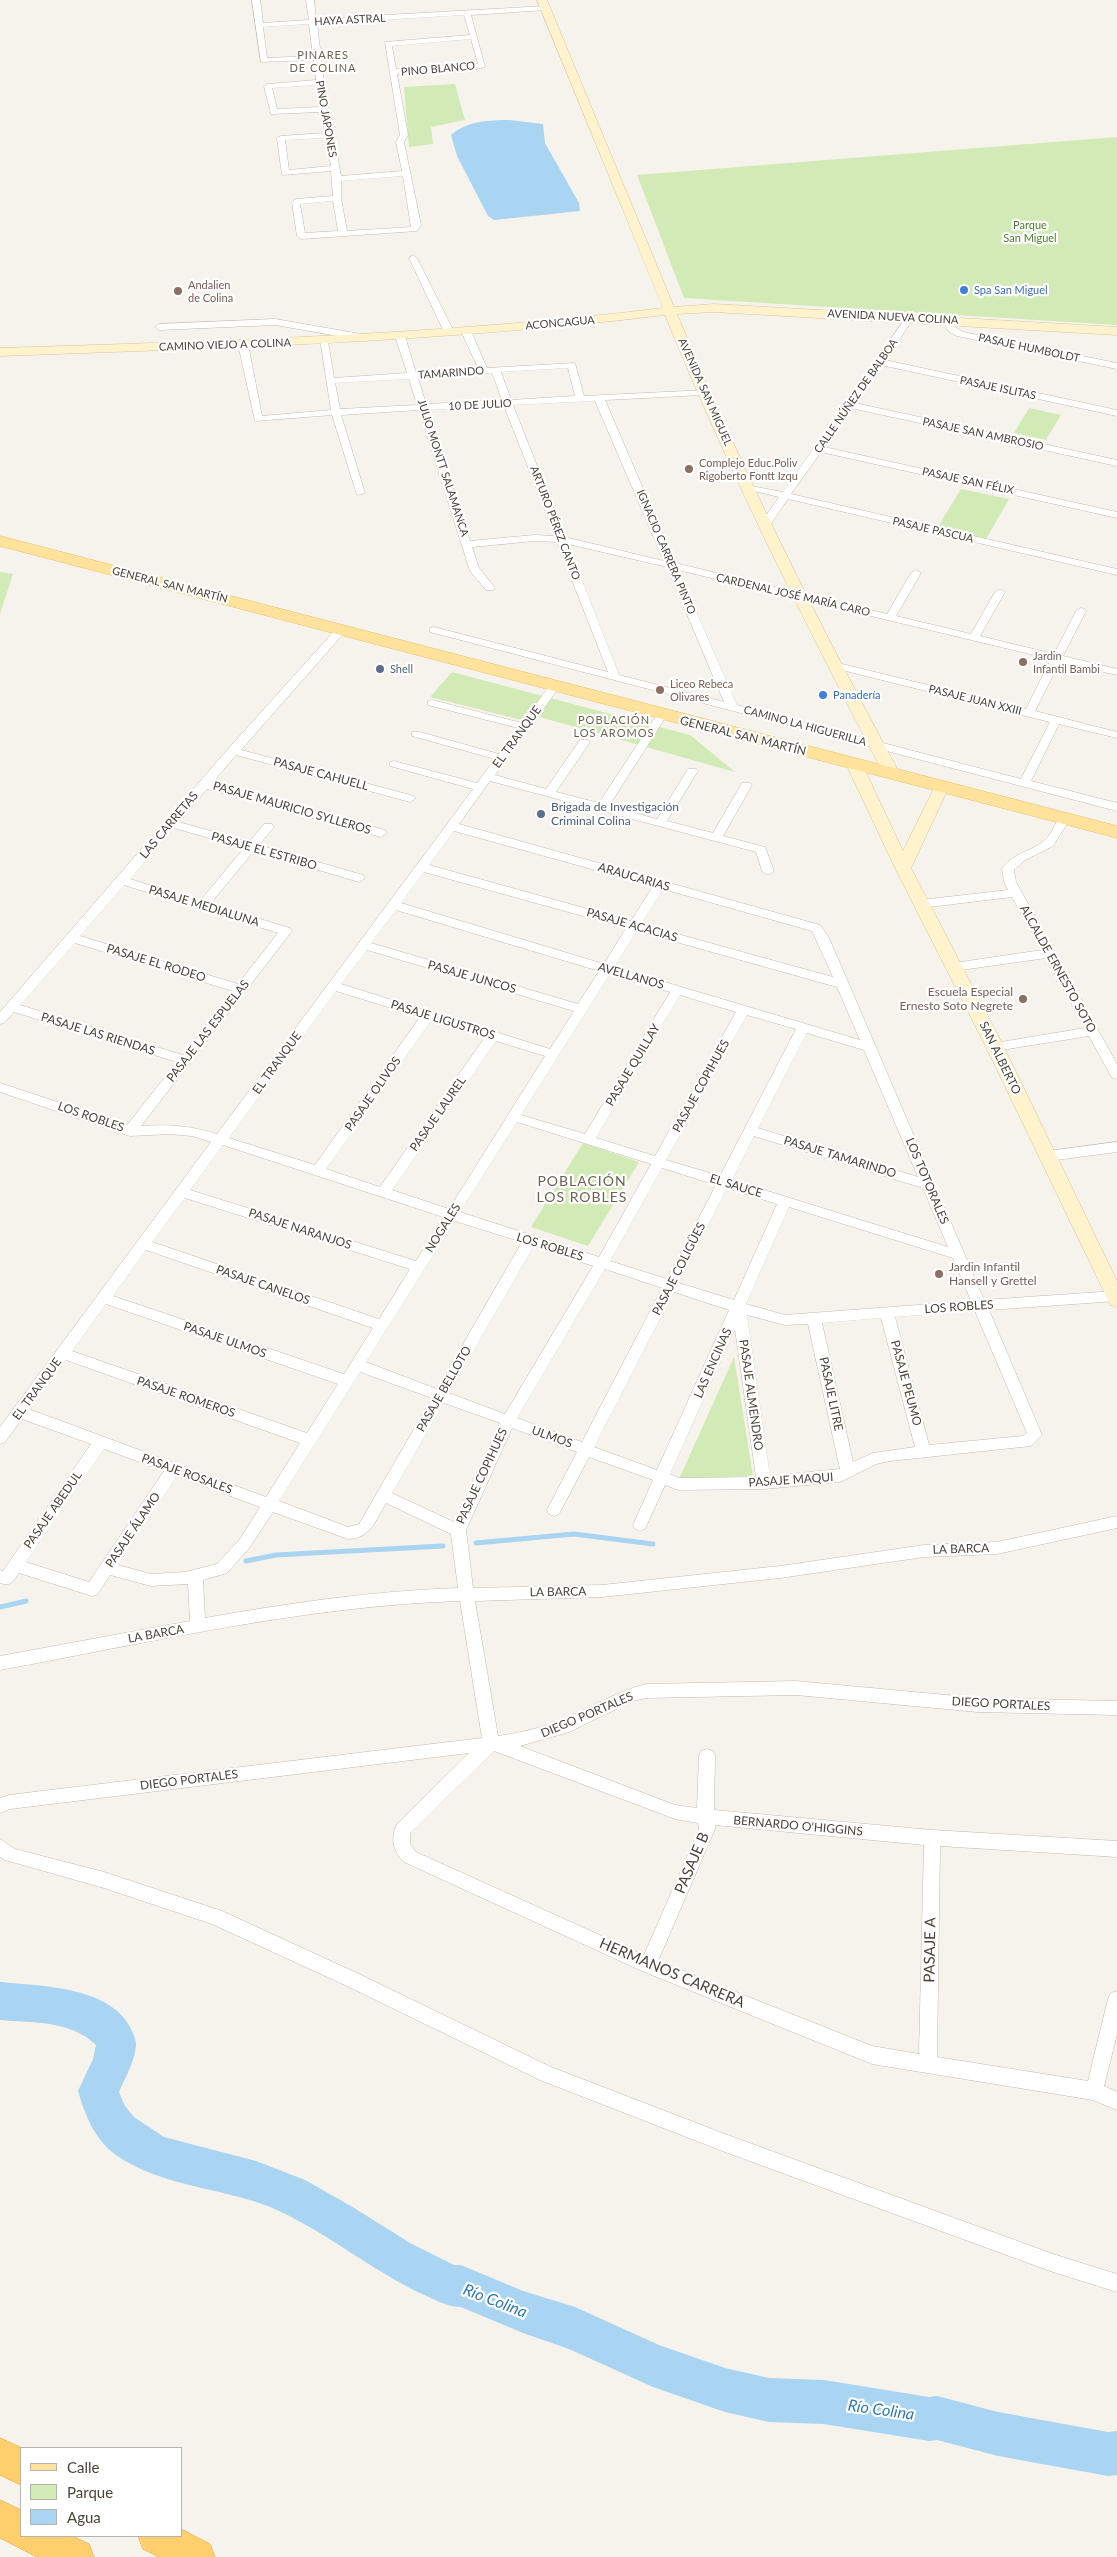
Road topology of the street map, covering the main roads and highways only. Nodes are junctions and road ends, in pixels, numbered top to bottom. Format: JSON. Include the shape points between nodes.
{"nodes":[{"id":1,"x":546,"y":8,"type":"edge"},
{"id":2,"x":670,"y":311,"type":"junction"},
{"id":3,"x":449,"y":332,"type":"joint"},
{"id":4,"x":0,"y":352,"type":"edge"},
{"id":5,"x":0,"y":541,"type":"edge"},
{"id":6,"x":0,"y":555,"type":"edge"},
{"id":7,"x":340,"y":631,"type":"junction"},
{"id":8,"x":854,"y":764,"type":"junction"},
{"id":9,"x":892,"y":774,"type":"junction"},
{"id":10,"x":941,"y":787,"type":"junction"},
{"id":11,"x":1117,"y":832,"type":"edge"},
{"id":12,"x":903,"y":868,"type":"junction"},
{"id":13,"x":1115,"y":1295,"type":"edge"},
{"id":14,"x":0,"y":2456,"type":"edge"},
{"id":15,"x":20,"y":2466,"type":"edge"},
{"id":16,"x":0,"y":2518,"type":"edge"},
{"id":17,"x":20,"y":2528,"type":"edge"},
{"id":18,"x":36,"y":2537,"type":"edge"},
{"id":19,"x":158,"y":2537,"type":"edge"},
{"id":20,"x":76,"y":2557,"type":"edge"},
{"id":21,"x":197,"y":2557,"type":"edge"}],
"edges":[{"from":1,"to":2,"type":"main road","name":"AVENIDA SAN MIGUEL"},
{"from":2,"to":3,"type":"main road","name":"ACONCAGUA"},
{"from":2,"to":9,"type":"main road","name":"AVENIDA SAN MIGUEL","via":[[703,392],[834,665]]},
{"from":3,"to":4,"type":"main road","name":"CAMINO VIEJO A COLINA","via":[[323,341]]},
{"from":5,"to":7,"type":"main road","name":"GENERAL SAN MARTÍN","via":[[317,622]]},
{"from":6,"to":7,"type":"main road","name":"GENERAL SAN MARTÍN","via":[[207,608],[295,626]]},
{"from":7,"to":8,"type":"main road","name":"GENERAL SAN MARTÍN"},
{"from":8,"to":9,"type":"main road","name":"GENERAL SAN MARTÍN"},
{"from":8,"to":12,"type":"main road","name":"SAN ALBERTO"},
{"from":9,"to":10,"type":"main road","name":"GENERAL SAN MARTÍN"},
{"from":10,"to":11,"type":"main road","name":"GENERAL SAN MARTÍN"},
{"from":10,"to":12,"type":"main road"},
{"from":12,"to":13,"type":"main road","name":"SAN ALBERTO","via":[[995,1047]]},
{"from":14,"to":15,"type":"highway"},
{"from":16,"to":17,"type":"highway"},
{"from":18,"to":20,"type":"highway"},
{"from":19,"to":21,"type":"highway"}]}
